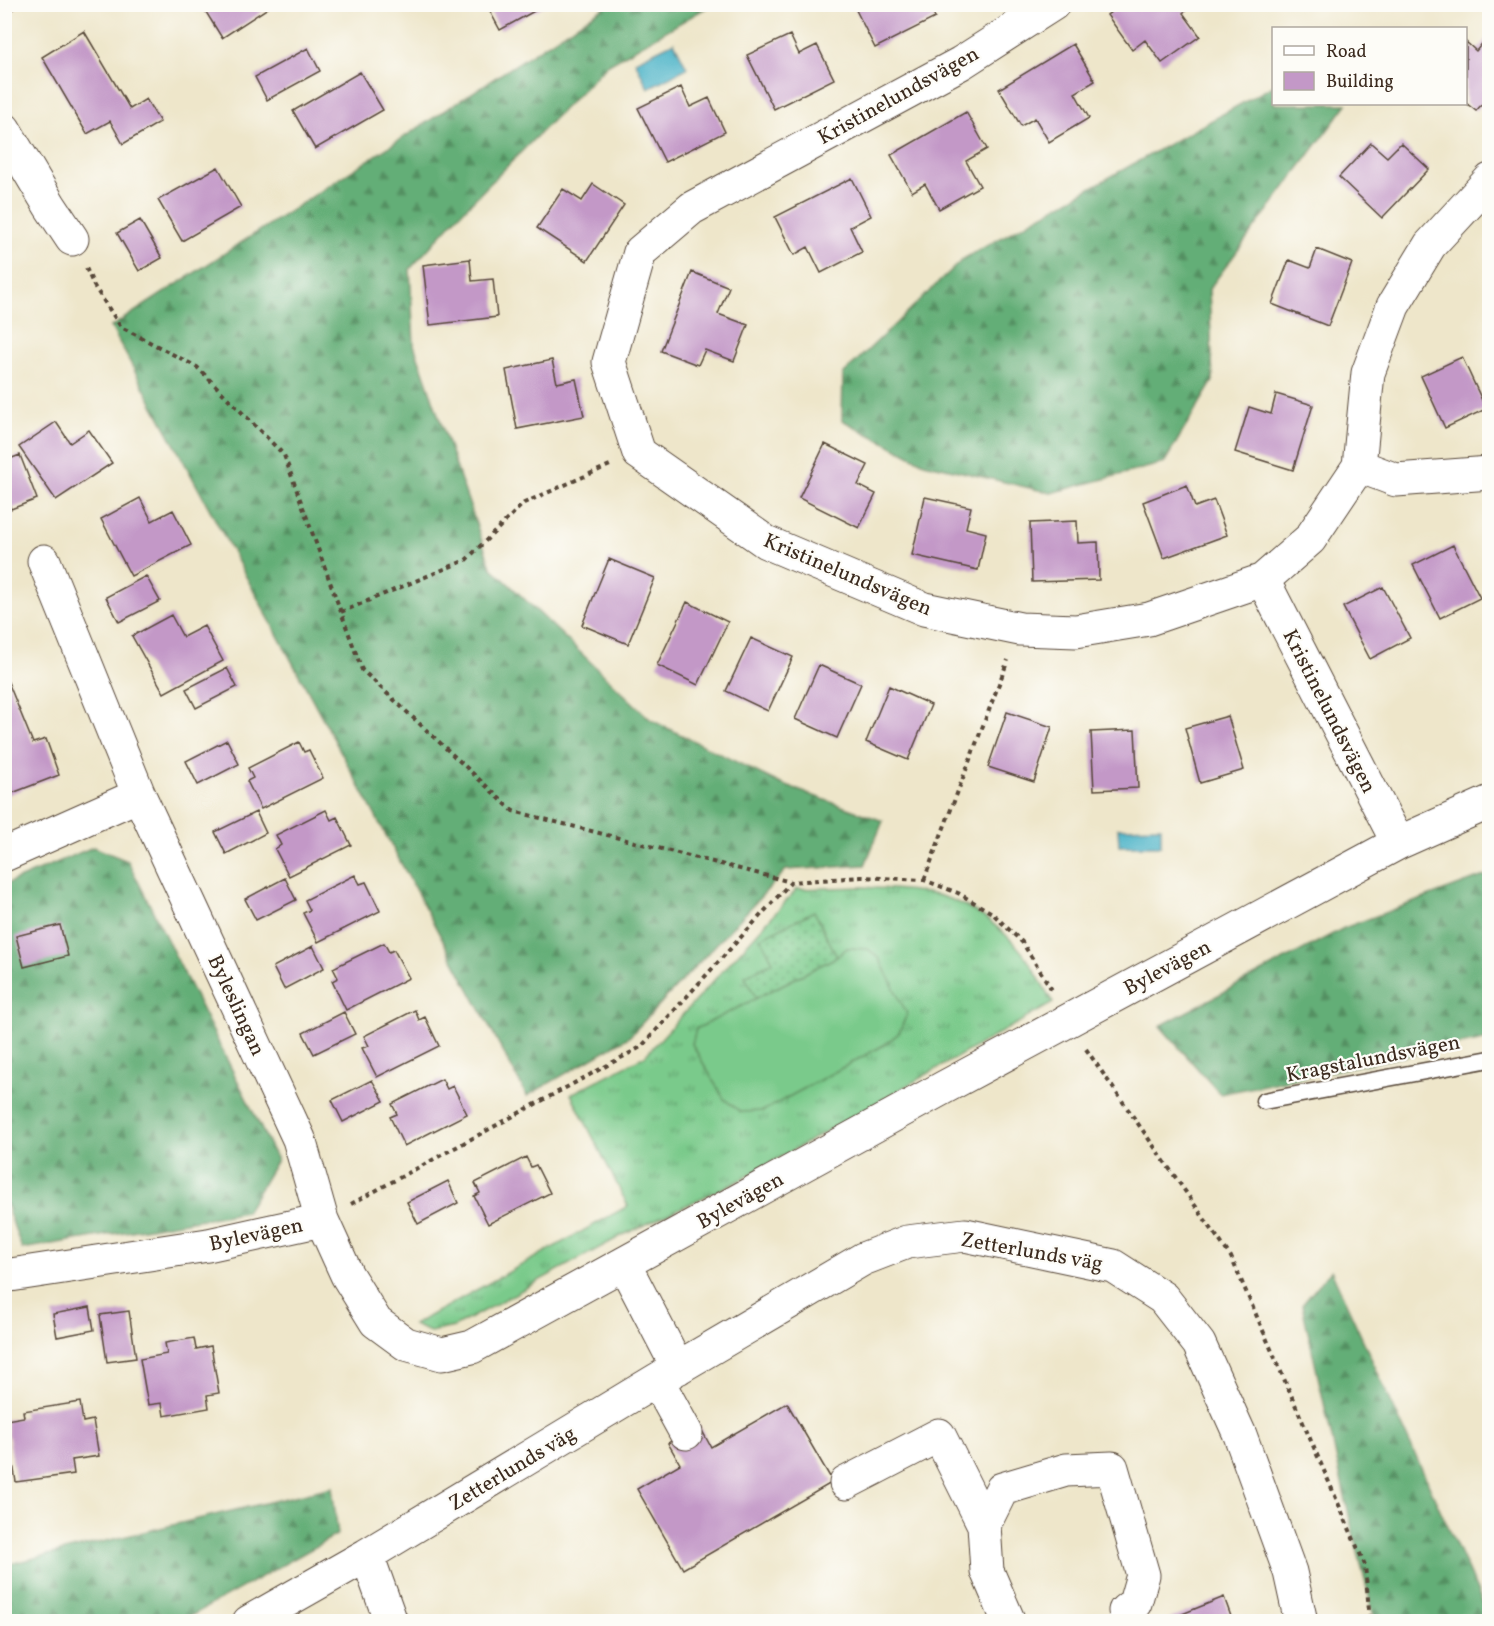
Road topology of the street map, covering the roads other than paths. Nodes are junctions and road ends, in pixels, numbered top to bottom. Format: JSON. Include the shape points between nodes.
{"nodes":[{"id":1,"x":1053,"y":4,"type":"edge"},
{"id":2,"x":4,"y":129,"type":"edge"},
{"id":3,"x":1490,"y":180,"type":"edge"},
{"id":4,"x":72,"y":239,"type":"road end"},
{"id":5,"x":1359,"y":466,"type":"junction"},
{"id":6,"x":1490,"y":473,"type":"edge"},
{"id":7,"x":44,"y":561,"type":"dead end"},
{"id":8,"x":1263,"y":580,"type":"junction"},
{"id":9,"x":139,"y":795,"type":"junction"},
{"id":10,"x":1490,"y":802,"type":"edge"},
{"id":11,"x":1398,"y":843,"type":"junction"},
{"id":12,"x":4,"y":855,"type":"edge"},
{"id":13,"x":1490,"y":1059,"type":"edge"},
{"id":14,"x":1264,"y":1101,"type":"dead end"},
{"id":15,"x":322,"y":1220,"type":"junction"},
{"id":16,"x":624,"y":1264,"type":"junction"},
{"id":17,"x":4,"y":1276,"type":"edge"},
{"id":18,"x":667,"y":1374,"type":"junction"},
{"id":19,"x":686,"y":1433,"type":"dead end"},
{"id":20,"x":846,"y":1483,"type":"dead end"},
{"id":21,"x":984,"y":1525,"type":"junction"},
{"id":22,"x":367,"y":1555,"type":"junction"},
{"id":23,"x":249,"y":1622,"type":"edge"},
{"id":24,"x":391,"y":1622,"type":"edge"},
{"id":25,"x":1009,"y":1622,"type":"edge"},
{"id":26,"x":1129,"y":1622,"type":"edge"},
{"id":27,"x":1301,"y":1622,"type":"edge"}],
"edges":[{"from":1,"to":8,"type":"street","name":"Kristinelundsvägen","via":[[961,63],[692,208],[640,252],[609,362],[639,453],[766,542],[924,609],[1020,629],[1076,631],[1149,619]]},
{"from":2,"to":4,"type":"street"},
{"from":3,"to":5,"type":"street","name":"Kristinelundsvägen","via":[[1430,245],[1393,306],[1368,373]]},
{"from":5,"to":6,"type":"street","via":[[1396,480]]},
{"from":5,"to":8,"type":"street","name":"Kristinelundsvägen","via":[[1310,539]]},
{"from":7,"to":9,"type":"street","name":"Byleslingan"},
{"from":8,"to":11,"type":"street","name":"Kristinelundsvägen"},
{"from":9,"to":12,"type":"street"},
{"from":9,"to":15,"type":"street","name":"Byleslingan","via":[[299,1139]]},
{"from":10,"to":11,"type":"street","name":"Bylevägen"},
{"from":11,"to":16,"type":"street","name":"Bylevägen"},
{"from":13,"to":14,"type":"lane","name":"Kragstalundsvägen"},
{"from":15,"to":16,"type":"street","name":"Bylevägen","via":[[347,1275],[376,1322],[406,1344],[442,1354],[472,1347]]},
{"from":15,"to":17,"type":"street","name":"Bylevägen","via":[[208,1245]]},
{"from":16,"to":18,"type":"street"},
{"from":18,"to":19,"type":"street"},
{"from":18,"to":22,"type":"street","name":"Zetterlunds väg"},
{"from":18,"to":27,"type":"street","name":"Zetterlunds väg","via":[[863,1259],[907,1242],[965,1235],[1113,1266],[1163,1298],[1199,1344],[1240,1435],[1290,1572]]},
{"from":20,"to":21,"type":"street","via":[[939,1435]]},
{"from":21,"to":25,"type":"street","via":[[987,1571]]},
{"from":21,"to":26,"type":"street","via":[[1002,1490],[1066,1470],[1112,1468],[1143,1575],[1135,1603],[1125,1611]]},
{"from":22,"to":23,"type":"street","name":"Zetterlunds väg"},
{"from":22,"to":24,"type":"street"}]}
